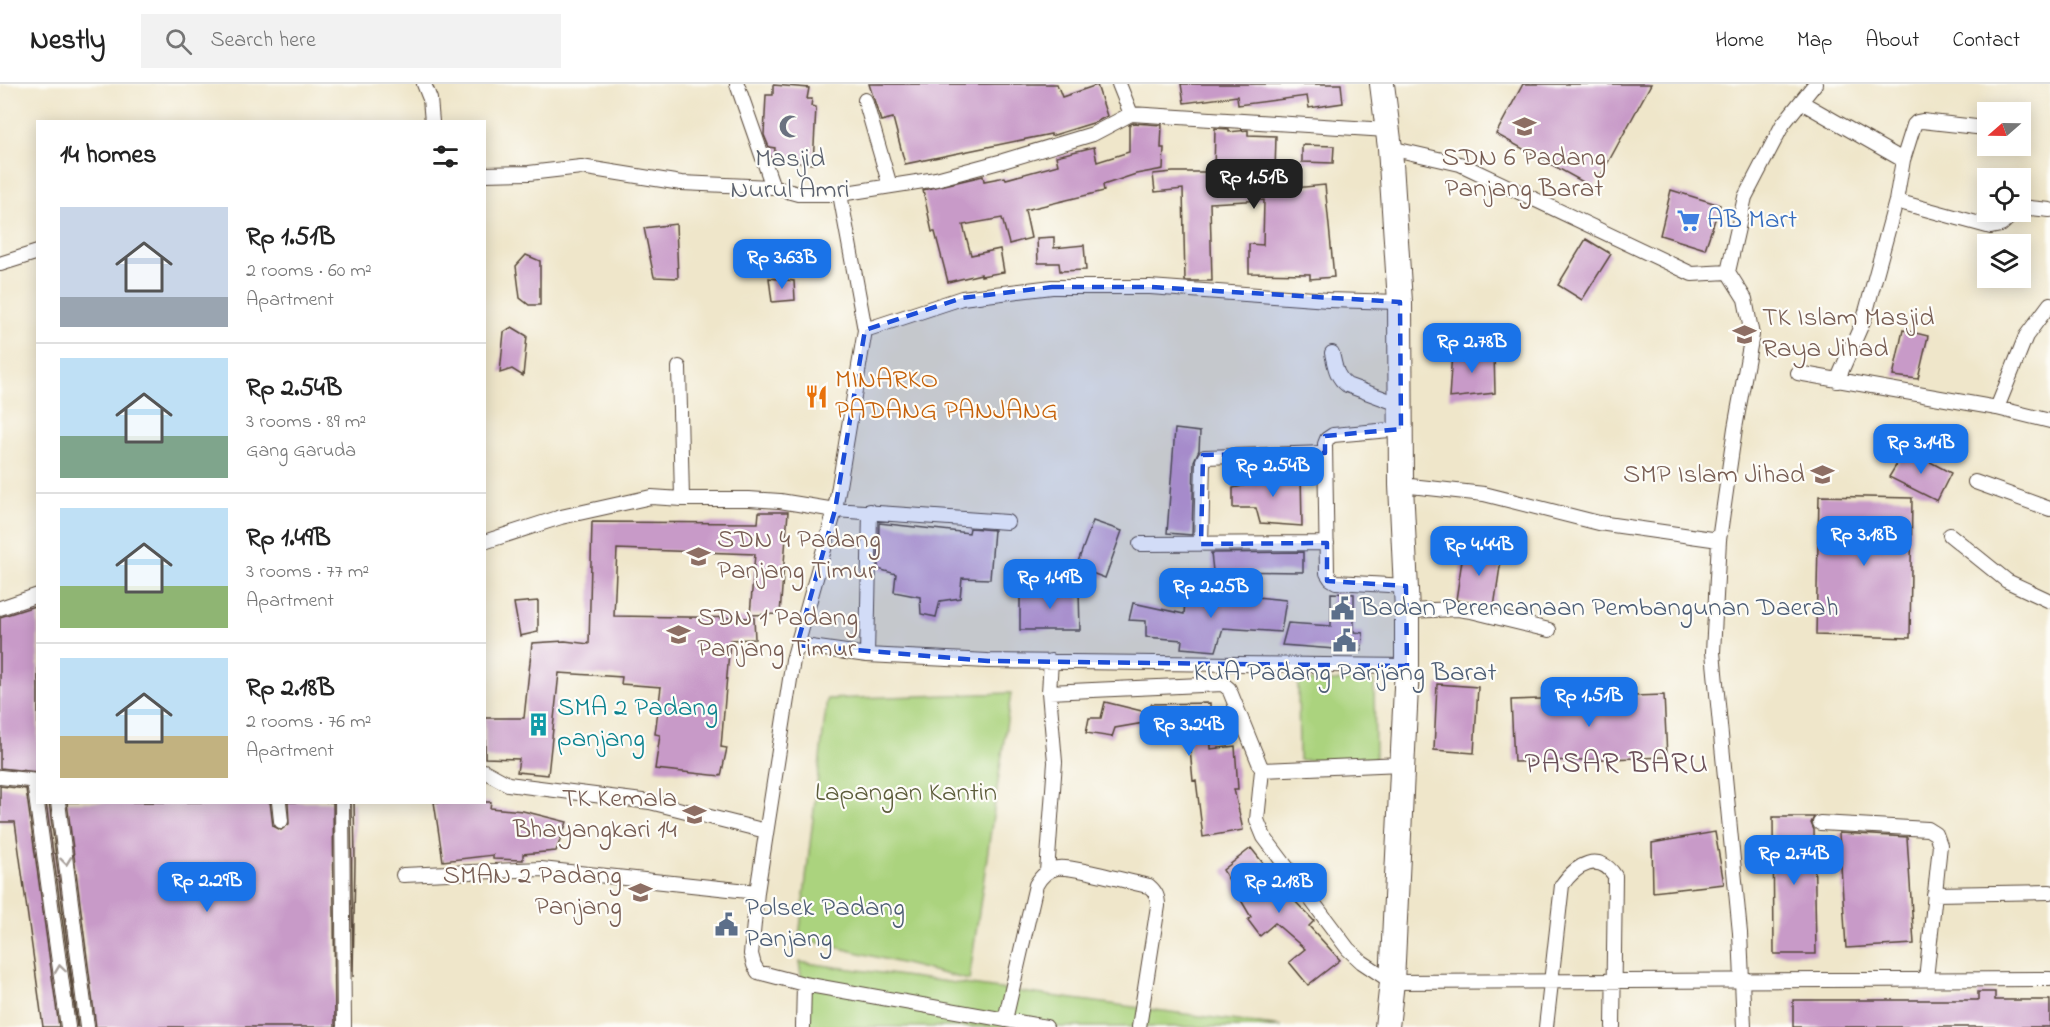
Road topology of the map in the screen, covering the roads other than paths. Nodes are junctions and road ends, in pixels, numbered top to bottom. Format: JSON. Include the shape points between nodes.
{"nodes":[{"id":1,"x":424,"y":84,"type":"edge"},
{"id":2,"x":737,"y":84,"type":"edge"},
{"id":3,"x":1119,"y":84,"type":"edge"},
{"id":4,"x":1382,"y":84,"type":"edge"},
{"id":5,"x":1815,"y":84,"type":"edge"},
{"id":6,"x":865,"y":100,"type":"dead end"},
{"id":7,"x":1801,"y":102,"type":"junction"},
{"id":8,"x":1131,"y":114,"type":"junction"},
{"id":9,"x":432,"y":120,"type":"edge"},
{"id":10,"x":1977,"y":127,"type":"edge"},
{"id":11,"x":1388,"y":139,"type":"junction"},
{"id":12,"x":1903,"y":160,"type":"junction"},
{"id":13,"x":486,"y":174,"type":"edge"},
{"id":14,"x":890,"y":186,"type":"junction"},
{"id":15,"x":773,"y":187,"type":"junction"},
{"id":16,"x":840,"y":194,"type":"junction"},
{"id":17,"x":1896,"y":201,"type":"junction"},
{"id":18,"x":2031,"y":208,"type":"edge"},
{"id":19,"x":2050,"y":210,"type":"edge"},
{"id":20,"x":2004,"y":222,"type":"edge"},
{"id":21,"x":36,"y":253,"type":"edge"},
{"id":22,"x":0,"y":264,"type":"edge"},
{"id":23,"x":1728,"y":272,"type":"junction"},
{"id":24,"x":1400,"y":303,"type":"junction"},
{"id":25,"x":2050,"y":304,"type":"edge"},
{"id":26,"x":865,"y":330,"type":"junction"},
{"id":27,"x":1332,"y":353,"type":"dead end"},
{"id":28,"x":679,"y":366,"type":"dead end"},
{"id":29,"x":1798,"y":374,"type":"dead end"},
{"id":30,"x":1837,"y":381,"type":"junction"},
{"id":31,"x":1401,"y":405,"type":"junction"},
{"id":32,"x":1996,"y":408,"type":"junction"},
{"id":33,"x":2050,"y":421,"type":"edge"},
{"id":34,"x":1401,"y":429,"type":"junction"},
{"id":35,"x":1325,"y":453,"type":"junction"},
{"id":36,"x":1975,"y":482,"type":"dead end"},
{"id":37,"x":1401,"y":485,"type":"junction"},
{"id":38,"x":682,"y":499,"type":"junction"},
{"id":39,"x":2050,"y":509,"type":"edge"},
{"id":40,"x":835,"y":510,"type":"junction"},
{"id":41,"x":870,"y":511,"type":"junction"},
{"id":42,"x":1008,"y":522,"type":"dead end"},
{"id":43,"x":1950,"y":535,"type":"dead end"},
{"id":44,"x":1719,"y":540,"type":"junction"},
{"id":45,"x":486,"y":541,"type":"edge"},
{"id":46,"x":1327,"y":543,"type":"junction"},
{"id":47,"x":1140,"y":544,"type":"dead end"},
{"id":48,"x":1201,"y":544,"type":"junction"},
{"id":49,"x":1406,"y":586,"type":"junction"},
{"id":50,"x":36,"y":596,"type":"edge"},
{"id":51,"x":2050,"y":601,"type":"edge"},
{"id":52,"x":0,"y":608,"type":"edge"},
{"id":53,"x":1407,"y":611,"type":"junction"},
{"id":54,"x":1549,"y":630,"type":"dead end"},
{"id":55,"x":797,"y":645,"type":"junction"},
{"id":56,"x":867,"y":655,"type":"junction"},
{"id":57,"x":1051,"y":661,"type":"junction"},
{"id":58,"x":1407,"y":666,"type":"junction"},
{"id":59,"x":1049,"y":692,"type":"junction"},
{"id":60,"x":1402,"y":764,"type":"junction"},
{"id":61,"x":1262,"y":770,"type":"junction"},
{"id":62,"x":486,"y":772,"type":"edge"},
{"id":63,"x":0,"y":777,"type":"edge"},
{"id":64,"x":36,"y":782,"type":"edge"},
{"id":65,"x":39,"y":804,"type":"edge"},
{"id":66,"x":58,"y":804,"type":"edge"},
{"id":67,"x":279,"y":804,"type":"edge"},
{"id":68,"x":342,"y":804,"type":"edge"},
{"id":69,"x":281,"y":821,"type":"dead end"},
{"id":70,"x":1820,"y":823,"type":"dead end"},
{"id":71,"x":766,"y":831,"type":"junction"},
{"id":72,"x":1047,"y":872,"type":"junction"},
{"id":73,"x":403,"y":875,"type":"dead end"},
{"id":74,"x":757,"y":892,"type":"junction"},
{"id":75,"x":2050,"y":892,"type":"edge"},
{"id":76,"x":1934,"y":894,"type":"junction"},
{"id":77,"x":1742,"y":979,"type":"junction"},
{"id":78,"x":1926,"y":979,"type":"junction"},
{"id":79,"x":2050,"y":979,"type":"edge"},
{"id":80,"x":1551,"y":981,"type":"junction"},
{"id":81,"x":1614,"y":981,"type":"junction"},
{"id":82,"x":1392,"y":982,"type":"junction"},
{"id":83,"x":804,"y":984,"type":"junction"},
{"id":84,"x":1005,"y":1020,"type":"junction"},
{"id":85,"x":68,"y":1027,"type":"edge"},
{"id":86,"x":87,"y":1027,"type":"edge"},
{"id":87,"x":344,"y":1027,"type":"edge"},
{"id":88,"x":803,"y":1027,"type":"edge"},
{"id":89,"x":1046,"y":1027,"type":"edge"},
{"id":90,"x":1138,"y":1027,"type":"edge"},
{"id":91,"x":1387,"y":1027,"type":"edge"},
{"id":92,"x":1546,"y":1027,"type":"edge"},
{"id":93,"x":1613,"y":1027,"type":"edge"},
{"id":94,"x":1744,"y":1027,"type":"edge"}],
"edges":[{"from":1,"to":9,"type":"street"},
{"from":2,"to":15,"type":"street"},
{"from":3,"to":8,"type":"street"},
{"from":4,"to":11,"type":"highway"},
{"from":5,"to":7,"type":"street"},
{"from":6,"to":14,"type":"street"},
{"from":7,"to":12,"type":"street"},
{"from":7,"to":23,"type":"street","via":[[1783,124],[1745,197]]},
{"from":8,"to":11,"type":"street"},
{"from":8,"to":14,"type":"street","via":[[1093,134],[1003,161],[936,179]]},
{"from":10,"to":12,"type":"street","via":[[1917,122]]},
{"from":11,"to":23,"type":"street","via":[[1460,164],[1692,274]]},
{"from":11,"to":24,"type":"highway"},
{"from":12,"to":17,"type":"street"},
{"from":13,"to":15,"type":"street","via":[[581,167],[681,183]]},
{"from":14,"to":16,"type":"street"},
{"from":15,"to":16,"type":"street","via":[[798,194]]},
{"from":16,"to":26,"type":"street"},
{"from":17,"to":20,"type":"street","via":[[1991,227]]},
{"from":17,"to":30,"type":"street","via":[[1864,320]]},
{"from":18,"to":19,"type":"street"},
{"from":21,"to":22,"type":"street"},
{"from":23,"to":44,"type":"street","via":[[1745,299],[1752,335]]},
{"from":24,"to":26,"type":"street","via":[[1150,287],[1052,287],[962,298]]},
{"from":24,"to":31,"type":"highway"},
{"from":25,"to":32,"type":"street","via":[[2026,336]]},
{"from":26,"to":40,"type":"street"},
{"from":27,"to":31,"type":"street","via":[[1340,380]]},
{"from":28,"to":38,"type":"street"},
{"from":29,"to":30,"type":"street"},
{"from":30,"to":32,"type":"street"},
{"from":31,"to":34,"type":"highway"},
{"from":32,"to":33,"type":"street"},
{"from":34,"to":35,"type":"street","via":[[1333,435],[1327,438]]},
{"from":34,"to":37,"type":"highway"},
{"from":35,"to":46,"type":"street"},
{"from":35,"to":48,"type":"street","via":[[1206,457]]},
{"from":36,"to":39,"type":"street"},
{"from":37,"to":44,"type":"street","via":[[1484,494],[1599,523]]},
{"from":37,"to":49,"type":"highway"},
{"from":38,"to":40,"type":"street","via":[[780,501]]},
{"from":38,"to":45,"type":"street","via":[[651,497],[561,517]]},
{"from":40,"to":41,"type":"street"},
{"from":40,"to":55,"type":"street"},
{"from":41,"to":42,"type":"street"},
{"from":41,"to":56,"type":"street"},
{"from":43,"to":51,"type":"street","via":[[2007,581]]},
{"from":44,"to":77,"type":"street","via":[[1713,652]]},
{"from":46,"to":48,"type":"street"},
{"from":46,"to":49,"type":"street","via":[[1330,579]]},
{"from":47,"to":48,"type":"street"},
{"from":49,"to":53,"type":"highway"},
{"from":50,"to":52,"type":"street"},
{"from":53,"to":54,"type":"street","via":[[1458,609]]},
{"from":53,"to":58,"type":"highway"},
{"from":55,"to":56,"type":"street"},
{"from":55,"to":71,"type":"street"},
{"from":56,"to":57,"type":"street"},
{"from":57,"to":58,"type":"street"},
{"from":57,"to":59,"type":"street"},
{"from":58,"to":60,"type":"highway"},
{"from":59,"to":61,"type":"street","via":[[1223,684]]},
{"from":59,"to":72,"type":"street","via":[[1055,762]]},
{"from":60,"to":61,"type":"street"},
{"from":60,"to":82,"type":"highway"},
{"from":61,"to":82,"type":"street","via":[[1257,820],[1264,837],[1348,949]]},
{"from":62,"to":71,"type":"street","via":[[508,784],[650,802]]},
{"from":63,"to":64,"type":"street"},
{"from":85,"to":65,"type":"street","one_way":true},
{"from":66,"to":86,"type":"street","one_way":true},
{"from":67,"to":69,"type":"street"},
{"from":68,"to":87,"type":"street"},
{"from":70,"to":76,"type":"street","via":[[1928,829],[1936,834],[1940,845]]},
{"from":71,"to":74,"type":"street"},
{"from":72,"to":84,"type":"street","via":[[1036,885]]},
{"from":72,"to":90,"type":"street","via":[[1064,868],[1149,886],[1155,891],[1158,906]]},
{"from":73,"to":74,"type":"street","via":[[541,869]]},
{"from":74,"to":83,"type":"street","via":[[751,954],[754,965],[758,972]]},
{"from":75,"to":76,"type":"street"},
{"from":76,"to":78,"type":"street"},
{"from":77,"to":78,"type":"street"},
{"from":77,"to":81,"type":"street"},
{"from":77,"to":94,"type":"street"},
{"from":78,"to":79,"type":"street"},
{"from":80,"to":81,"type":"street"},
{"from":80,"to":81,"type":"street","via":[[1562,885],[1569,875],[1590,862],[1610,867],[1615,876]]},
{"from":80,"to":82,"type":"street"},
{"from":80,"to":92,"type":"street"},
{"from":81,"to":93,"type":"street"},
{"from":82,"to":91,"type":"highway"},
{"from":83,"to":84,"type":"street"},
{"from":83,"to":88,"type":"street"},
{"from":84,"to":89,"type":"street"}]}
